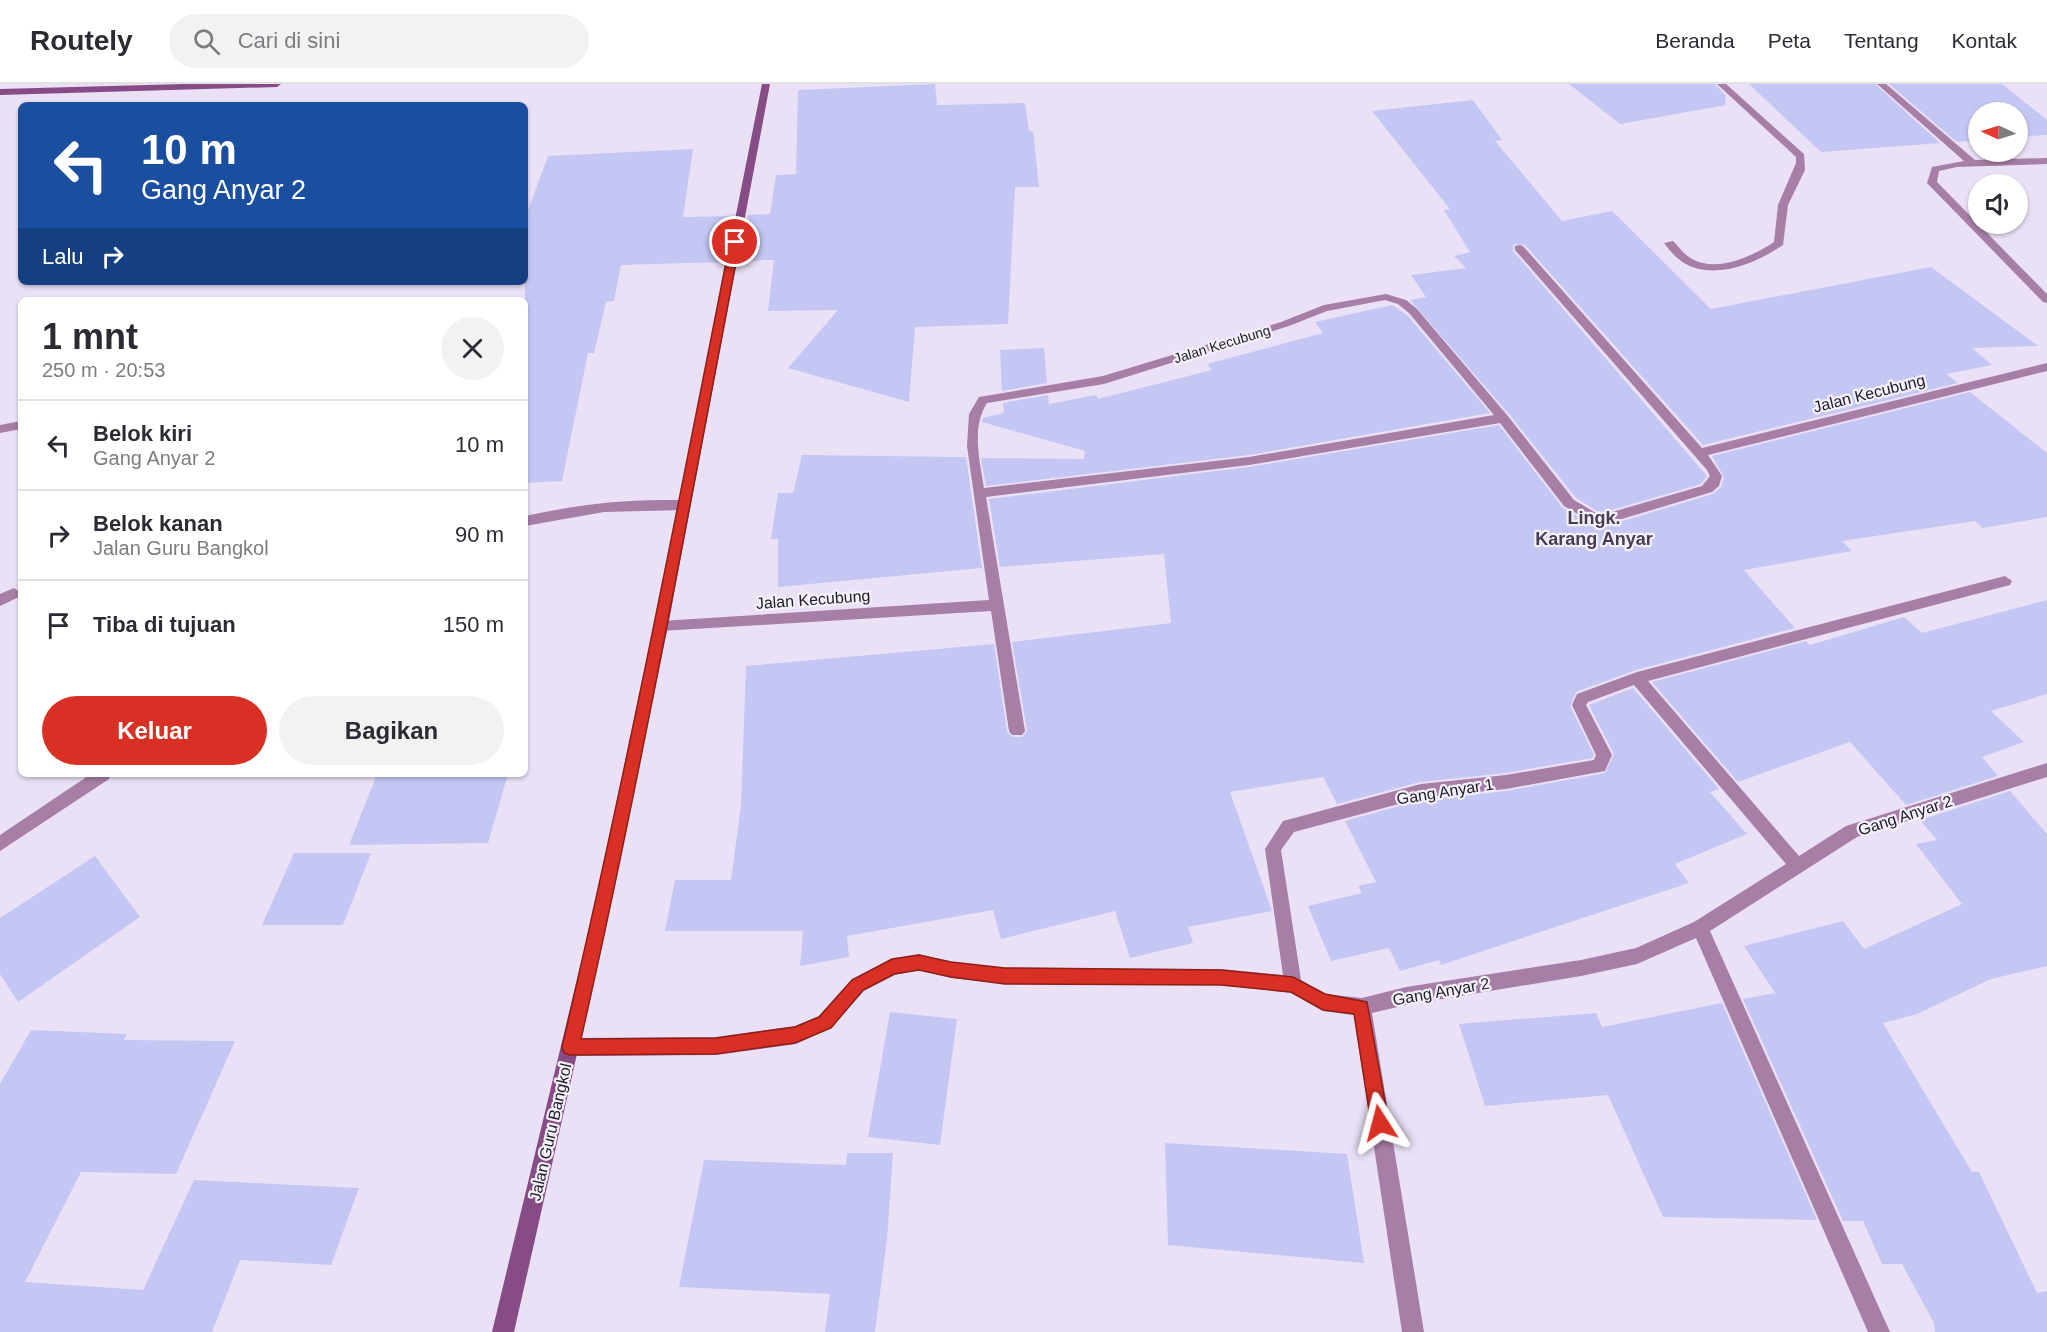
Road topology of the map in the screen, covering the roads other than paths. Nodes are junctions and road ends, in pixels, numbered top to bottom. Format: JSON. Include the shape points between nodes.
{"nodes":[{"id":1,"x":14,"y":84,"type":"edge"},
{"id":2,"x":277,"y":84,"type":"edge"},
{"id":3,"x":766,"y":84,"type":"edge"},
{"id":4,"x":1721,"y":84,"type":"edge"},
{"id":5,"x":1881,"y":84,"type":"edge"},
{"id":6,"x":3,"y":92,"type":"edge"},
{"id":7,"x":2047,"y":161,"type":"edge"},
{"id":8,"x":1972,"y":163,"type":"junction"},
{"id":9,"x":1669,"y":243,"type":"dead end"},
{"id":10,"x":1519,"y":248,"type":"dead end"},
{"id":11,"x":2047,"y":300,"type":"edge"},
{"id":12,"x":2047,"y":367,"type":"edge"},
{"id":13,"x":1503,"y":418,"type":"junction"},
{"id":14,"x":18,"y":426,"type":"edge"},
{"id":15,"x":0,"y":429,"type":"edge"},
{"id":16,"x":1699,"y":453,"type":"junction"},
{"id":17,"x":979,"y":493,"type":"junction"},
{"id":18,"x":684,"y":505,"type":"junction"},
{"id":19,"x":528,"y":520,"type":"edge"},
{"id":20,"x":2005,"y":580,"type":"dead end"},
{"id":21,"x":14,"y":592,"type":"dead end"},
{"id":22,"x":0,"y":601,"type":"edge"},
{"id":23,"x":998,"y":605,"type":"junction"},
{"id":24,"x":661,"y":627,"type":"junction"},
{"id":25,"x":1637,"y":678,"type":"junction"},
{"id":26,"x":1017,"y":731,"type":"dead end"},
{"id":27,"x":2047,"y":770,"type":"edge"},
{"id":28,"x":99,"y":777,"type":"edge"},
{"id":29,"x":0,"y":844,"type":"edge"},
{"id":30,"x":1798,"y":866,"type":"junction"},
{"id":31,"x":1700,"y":928,"type":"junction"},
{"id":32,"x":1293,"y":985,"type":"junction"},
{"id":33,"x":1362,"y":1007,"type":"junction"},
{"id":34,"x":570,"y":1047,"type":"junction"},
{"id":35,"x":503,"y":1332,"type":"edge"},
{"id":36,"x":1413,"y":1332,"type":"edge"},
{"id":37,"x":1878,"y":1332,"type":"edge"}],
"edges":[{"from":1,"to":6,"type":"street"},
{"from":2,"to":6,"type":"street"},
{"from":3,"to":18,"type":"street","name":"Jalan Guru Bangkol"},
{"from":4,"to":9,"type":"street","via":[[1801,156],[1802,169],[1782,209],[1779,243],[1747,259],[1706,267],[1686,259]]},
{"from":5,"to":8,"type":"street"},
{"from":7,"to":8,"type":"street"},
{"from":8,"to":11,"type":"street","via":[[1935,169],[1932,183]]},
{"from":10,"to":16,"type":"street"},
{"from":12,"to":16,"type":"street","name":"Jalan Kecubung"},
{"from":13,"to":16,"type":"street","name":"Jalan Kecubung","via":[[1562,496],[1593,518],[1623,515],[1707,489],[1716,476]]},
{"from":13,"to":17,"type":"street","via":[[1249,461]]},
{"from":13,"to":17,"type":"street","name":"Jalan Kecubung","via":[[1413,311],[1386,297],[1324,308],[1285,324],[1104,380],[983,400],[975,409],[972,428]]},
{"from":14,"to":15,"type":"street"},
{"from":17,"to":23,"type":"street","name":"Jalan Kecubung"},
{"from":18,"to":19,"type":"street","via":[[636,503],[574,509]]},
{"from":18,"to":24,"type":"street","name":"Jalan Guru Bangkol"},
{"from":20,"to":25,"type":"street"},
{"from":21,"to":22,"type":"street"},
{"from":23,"to":24,"type":"street","name":"Jalan Kecubung"},
{"from":23,"to":26,"type":"street"},
{"from":24,"to":34,"type":"street","name":"Jalan Guru Bangkol"},
{"from":25,"to":30,"type":"street"},
{"from":25,"to":32,"type":"street","name":"Gang Anyar 1","via":[[1582,698],[1582,713],[1604,755],[1599,766],[1421,791],[1289,826],[1273,849]]},
{"from":27,"to":30,"type":"street","name":"Gang Anyar 2","via":[[1852,831]]},
{"from":28,"to":29,"type":"street"},
{"from":30,"to":31,"type":"street","name":"Gang Anyar 2"},
{"from":31,"to":33,"type":"street","name":"Gang Anyar 2","via":[[1637,956]]},
{"from":31,"to":37,"type":"street"},
{"from":32,"to":33,"type":"street","name":"Gang Anyar 2","via":[[1323,1002]]},
{"from":32,"to":34,"type":"street","name":"Gang Anyar 2","via":[[1221,977],[1005,976],[919,962],[892,967],[858,985],[825,1022],[795,1035],[716,1046]]},
{"from":33,"to":36,"type":"street"},
{"from":34,"to":35,"type":"street","name":"Jalan Guru Bangkol"}]}
